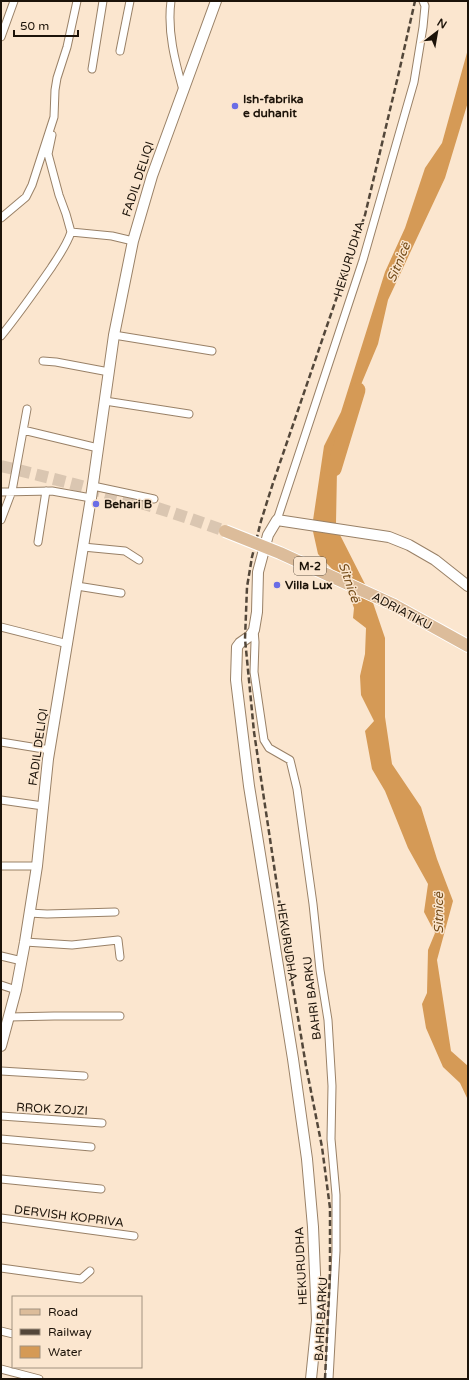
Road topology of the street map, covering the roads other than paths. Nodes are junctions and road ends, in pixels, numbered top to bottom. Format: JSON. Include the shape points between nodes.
{"nodes":[{"id":1,"x":14,"y":1,"type":"edge"},
{"id":2,"x":77,"y":1,"type":"edge"},
{"id":3,"x":103,"y":1,"type":"edge"},
{"id":4,"x":130,"y":1,"type":"edge"},
{"id":5,"x":171,"y":1,"type":"edge"},
{"id":6,"x":216,"y":1,"type":"edge"},
{"id":7,"x":423,"y":1,"type":"edge"},
{"id":8,"x":3,"y":28,"type":"edge"},
{"id":9,"x":1,"y":37,"type":"edge"},
{"id":10,"x":120,"y":51,"type":"dead end"},
{"id":11,"x":92,"y":70,"type":"dead end"},
{"id":12,"x":183,"y":90,"type":"junction"},
{"id":13,"x":54,"y":117,"type":"junction"},
{"id":14,"x":1,"y":218,"type":"edge"},
{"id":15,"x":71,"y":232,"type":"junction"},
{"id":16,"x":133,"y":241,"type":"junction"},
{"id":17,"x":114,"y":335,"type":"junction"},
{"id":18,"x":1,"y":336,"type":"edge"},
{"id":19,"x":212,"y":351,"type":"dead end"},
{"id":20,"x":43,"y":361,"type":"dead end"},
{"id":21,"x":109,"y":372,"type":"junction"},
{"id":22,"x":105,"y":401,"type":"junction"},
{"id":23,"x":26,"y":409,"type":"dead end"},
{"id":24,"x":189,"y":414,"type":"dead end"},
{"id":25,"x":23,"y":430,"type":"junction"},
{"id":26,"x":98,"y":448,"type":"junction"},
{"id":27,"x":93,"y":486,"type":"junction"},
{"id":28,"x":12,"y":491,"type":"junction"},
{"id":29,"x":46,"y":491,"type":"junction"},
{"id":30,"x":1,"y":492,"type":"edge"},
{"id":31,"x":91,"y":498,"type":"junction"},
{"id":32,"x":154,"y":499,"type":"dead end"},
{"id":33,"x":1,"y":520,"type":"edge"},
{"id":34,"x":277,"y":520,"type":"junction"},
{"id":35,"x":225,"y":531,"type":"tunnel mouth"},
{"id":36,"x":38,"y":542,"type":"dead end"},
{"id":37,"x":83,"y":547,"type":"junction"},
{"id":38,"x":139,"y":560,"type":"dead end"},
{"id":39,"x":77,"y":586,"type":"junction"},
{"id":40,"x":468,"y":586,"type":"edge"},
{"id":41,"x":121,"y":593,"type":"dead end"},
{"id":42,"x":1,"y":627,"type":"edge"},
{"id":43,"x":254,"y":630,"type":"junction"},
{"id":44,"x":68,"y":644,"type":"junction"},
{"id":45,"x":468,"y":646,"type":"edge"},
{"id":46,"x":1,"y":742,"type":"edge"},
{"id":47,"x":50,"y":750,"type":"junction"},
{"id":48,"x":1,"y":800,"type":"edge"},
{"id":49,"x":44,"y":806,"type":"junction"},
{"id":50,"x":1,"y":866,"type":"edge"},
{"id":51,"x":37,"y":866,"type":"junction"},
{"id":52,"x":115,"y":912,"type":"dead end"},
{"id":53,"x":29,"y":913,"type":"junction"},
{"id":54,"x":25,"y":942,"type":"junction"},
{"id":55,"x":1,"y":956,"type":"edge"},
{"id":56,"x":120,"y":957,"type":"dead end"},
{"id":57,"x":22,"y":961,"type":"junction"},
{"id":58,"x":1,"y":985,"type":"edge"},
{"id":59,"x":16,"y":990,"type":"junction"},
{"id":60,"x":120,"y":1016,"type":"dead end"},
{"id":61,"x":9,"y":1018,"type":"junction"},
{"id":62,"x":1,"y":1046,"type":"edge"},
{"id":63,"x":1,"y":1070,"type":"edge"},
{"id":64,"x":84,"y":1076,"type":"dead end"},
{"id":65,"x":1,"y":1116,"type":"edge"},
{"id":66,"x":102,"y":1123,"type":"dead end"},
{"id":67,"x":1,"y":1139,"type":"edge"},
{"id":68,"x":91,"y":1147,"type":"dead end"},
{"id":69,"x":1,"y":1179,"type":"edge"},
{"id":70,"x":101,"y":1189,"type":"dead end"},
{"id":71,"x":1,"y":1218,"type":"edge"},
{"id":72,"x":134,"y":1236,"type":"dead end"},
{"id":73,"x":1,"y":1268,"type":"edge"},
{"id":74,"x":90,"y":1271,"type":"dead end"},
{"id":75,"x":1,"y":1331,"type":"edge"},
{"id":76,"x":12,"y":1334,"type":"edge"},
{"id":77,"x":1,"y":1369,"type":"edge"},
{"id":78,"x":39,"y":1379,"type":"edge"},
{"id":79,"x":311,"y":1379,"type":"edge"},
{"id":80,"x":329,"y":1379,"type":"edge"}],
"edges":[{"from":1,"to":8,"type":"street"},
{"from":2,"to":13,"type":"street","via":[[57,78]]},
{"from":3,"to":11,"type":"street"},
{"from":4,"to":10,"type":"street"},
{"from":5,"to":12,"type":"street","via":[[169,25]]},
{"from":6,"to":12,"type":"street","name":"FADIL DELIQI"},
{"from":7,"to":34,"type":"street","name":"HEKURUDHA","via":[[423,27],[414,82],[363,260]]},
{"from":8,"to":9,"type":"street"},
{"from":12,"to":16,"type":"street","name":"FADIL DELIQI","via":[[152,176]]},
{"from":13,"to":14,"type":"street","via":[[28,195]]},
{"from":13,"to":15,"type":"street","via":[[48,154],[58,195]]},
{"from":15,"to":16,"type":"street"},
{"from":15,"to":18,"type":"street","via":[[39,285]]},
{"from":16,"to":17,"type":"street","name":"FADIL DELIQI"},
{"from":17,"to":19,"type":"street"},
{"from":17,"to":21,"type":"street","name":"FADIL DELIQI"},
{"from":20,"to":21,"type":"street"},
{"from":21,"to":22,"type":"street","name":"FADIL DELIQI"},
{"from":22,"to":24,"type":"street"},
{"from":22,"to":26,"type":"street","name":"FADIL DELIQI"},
{"from":23,"to":25,"type":"street"},
{"from":25,"to":26,"type":"street"},
{"from":25,"to":28,"type":"street"},
{"from":26,"to":27,"type":"street","name":"FADIL DELIQI"},
{"from":27,"to":31,"type":"street","name":"FADIL DELIQI"},
{"from":27,"to":32,"type":"street"},
{"from":28,"to":29,"type":"street"},
{"from":28,"to":30,"type":"street"},
{"from":28,"to":33,"type":"street"},
{"from":29,"to":31,"type":"street","via":[[60,491]]},
{"from":29,"to":36,"type":"street"},
{"from":31,"to":37,"type":"street","name":"FADIL DELIQI"},
{"from":34,"to":40,"type":"street","via":[[389,537],[409,544],[435,560]]},
{"from":34,"to":43,"type":"street","name":"HEKURUDHA","via":[[268,535],[258,572]]},
{"from":35,"to":45,"type":"main road","name":"ADRIATIKU","number":"M-2","bridge":true,"via":[[394,605]]},
{"from":37,"to":38,"type":"street","via":[[126,551]]},
{"from":37,"to":39,"type":"street","name":"FADIL DELIQI"},
{"from":39,"to":41,"type":"street"},
{"from":39,"to":44,"type":"street","name":"FADIL DELIQI"},
{"from":42,"to":44,"type":"street"},
{"from":43,"to":79,"type":"street","name":"HEKURUDHA","via":[[237,647],[236,680],[249,786],[307,1159],[317,1320]]},
{"from":43,"to":80,"type":"street","name":"BAHRI BARKU","via":[[254,672],[264,740],[269,748],[290,760],[297,789],[328,1020],[332,1086],[331,1139],[336,1195],[336,1251]]},
{"from":44,"to":47,"type":"street","name":"FADIL DELIQI"},
{"from":46,"to":47,"type":"street"},
{"from":47,"to":49,"type":"street","name":"FADIL DELIQI"},
{"from":48,"to":49,"type":"street"},
{"from":49,"to":51,"type":"street","name":"FADIL DELIQI"},
{"from":50,"to":51,"type":"street"},
{"from":51,"to":53,"type":"street","name":"FADIL DELIQI"},
{"from":52,"to":53,"type":"street"},
{"from":53,"to":54,"type":"street","name":"FADIL DELIQI"},
{"from":54,"to":56,"type":"street","via":[[72,945],[118,940]]},
{"from":54,"to":57,"type":"street","name":"FADIL DELIQI"},
{"from":55,"to":57,"type":"street"},
{"from":57,"to":59,"type":"street","name":"FADIL DELIQI"},
{"from":58,"to":59,"type":"street"},
{"from":59,"to":61,"type":"street","name":"FADIL DELIQI"},
{"from":60,"to":61,"type":"street"},
{"from":61,"to":62,"type":"street","name":"FADIL DELIQI"},
{"from":63,"to":64,"type":"street"},
{"from":65,"to":66,"type":"street","name":"RROK ZOJZI"},
{"from":67,"to":68,"type":"street"},
{"from":69,"to":70,"type":"street"},
{"from":71,"to":72,"type":"street","name":"DERVISH KOPRIVA"},
{"from":73,"to":74,"type":"street","via":[[81,1279]]},
{"from":75,"to":76,"type":"street"},
{"from":77,"to":78,"type":"street"}]}
